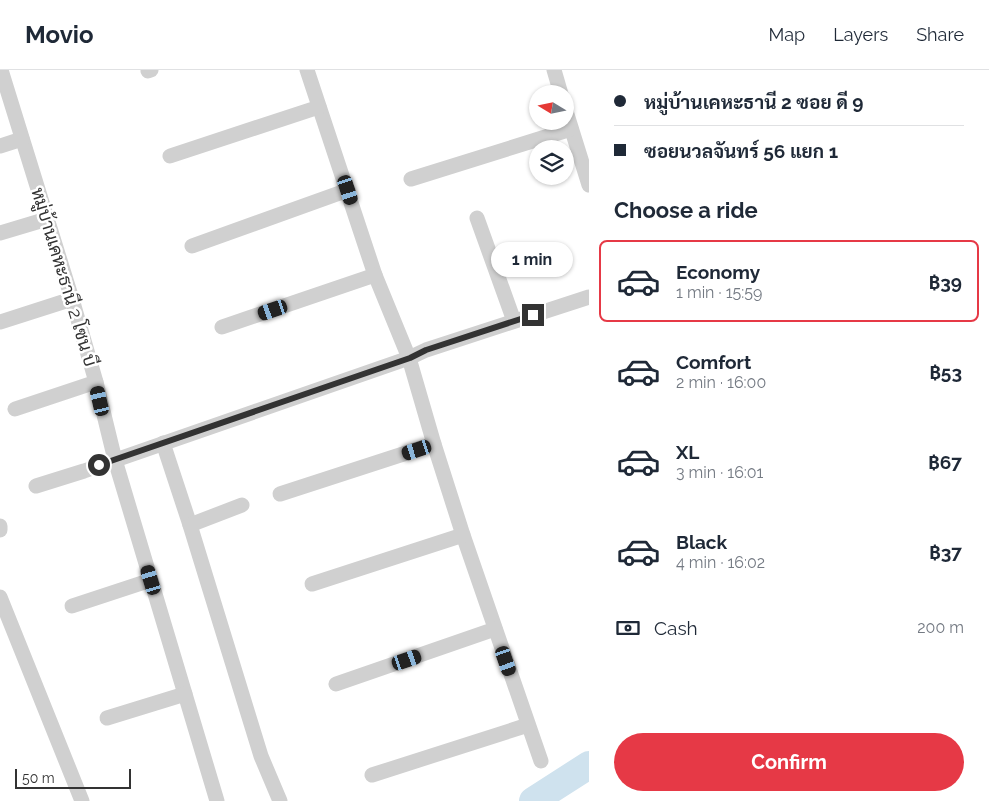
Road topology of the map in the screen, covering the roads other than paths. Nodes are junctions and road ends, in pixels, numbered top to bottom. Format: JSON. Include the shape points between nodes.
{"nodes":[{"id":1,"x":1,"y":70,"type":"edge"},
{"id":2,"x":307,"y":70,"type":"edge"},
{"id":3,"x":554,"y":70,"type":"edge"},
{"id":4,"x":558,"y":85,"type":"edge"},
{"id":5,"x":319,"y":107,"type":"junction"},
{"id":6,"x":568,"y":130,"type":"edge"},
{"id":7,"x":571,"y":130,"type":"edge"},
{"id":8,"x":22,"y":139,"type":"junction"},
{"id":9,"x":0,"y":146,"type":"edge"},
{"id":10,"x":170,"y":156,"type":"dead end"},
{"id":11,"x":411,"y":179,"type":"dead end"},
{"id":12,"x":589,"y":185,"type":"edge"},
{"id":13,"x":348,"y":190,"type":"junction"},
{"id":14,"x":477,"y":218,"type":"dead end"},
{"id":15,"x":47,"y":219,"type":"junction"},
{"id":16,"x":0,"y":233,"type":"edge"},
{"id":17,"x":192,"y":246,"type":"dead end"},
{"id":18,"x":375,"y":275,"type":"junction"},
{"id":19,"x":589,"y":297,"type":"edge"},
{"id":20,"x":72,"y":298,"type":"junction"},
{"id":21,"x":514,"y":321,"type":"junction"},
{"id":22,"x":0,"y":322,"type":"edge"},
{"id":23,"x":222,"y":328,"type":"dead end"},
{"id":24,"x":410,"y":358,"type":"junction"},
{"id":25,"x":96,"y":382,"type":"junction"},
{"id":26,"x":15,"y":408,"type":"dead end"},
{"id":27,"x":163,"y":443,"type":"junction"},
{"id":28,"x":434,"y":444,"type":"junction"},
{"id":29,"x":115,"y":460,"type":"junction"},
{"id":30,"x":36,"y":486,"type":"dead end"},
{"id":31,"x":280,"y":494,"type":"dead end"},
{"id":32,"x":242,"y":505,"type":"dead end"},
{"id":33,"x":190,"y":525,"type":"junction"},
{"id":34,"x":464,"y":535,"type":"junction"},
{"id":35,"x":151,"y":580,"type":"junction"},
{"id":36,"x":312,"y":584,"type":"dead end"},
{"id":37,"x":0,"y":597,"type":"edge"},
{"id":38,"x":72,"y":606,"type":"dead end"},
{"id":39,"x":495,"y":629,"type":"junction"},
{"id":40,"x":336,"y":684,"type":"dead end"},
{"id":41,"x":185,"y":694,"type":"junction"},
{"id":42,"x":107,"y":718,"type":"dead end"},
{"id":43,"x":528,"y":725,"type":"junction"},
{"id":44,"x":541,"y":761,"type":"dead end"},
{"id":45,"x":372,"y":775,"type":"dead end"},
{"id":46,"x":82,"y":801,"type":"edge"},
{"id":47,"x":217,"y":801,"type":"edge"},
{"id":48,"x":280,"y":801,"type":"edge"}],
"edges":[{"from":1,"to":8,"type":"street","name":"หมู่บ้านเคหะธานี 2 โซน บี"},
{"from":2,"to":5,"type":"street"},
{"from":3,"to":4,"type":"street"},
{"from":5,"to":10,"type":"street"},
{"from":5,"to":13,"type":"street"},
{"from":6,"to":11,"type":"street"},
{"from":7,"to":12,"type":"street"},
{"from":8,"to":9,"type":"street"},
{"from":8,"to":15,"type":"street","name":"หมู่บ้านเคหะธานี 2 โซน บี"},
{"from":13,"to":17,"type":"street"},
{"from":13,"to":18,"type":"street"},
{"from":14,"to":21,"type":"street"},
{"from":15,"to":16,"type":"street"},
{"from":15,"to":20,"type":"street","name":"หมู่บ้านเคหะธานี 2 โซน บี"},
{"from":18,"to":23,"type":"street"},
{"from":18,"to":24,"type":"street"},
{"from":19,"to":21,"type":"street"},
{"from":20,"to":22,"type":"street"},
{"from":20,"to":25,"type":"street","name":"หมู่บ้านเคหะธานี 2 โซน บี"},
{"from":21,"to":24,"type":"street"},
{"from":24,"to":27,"type":"street"},
{"from":24,"to":28,"type":"street"},
{"from":25,"to":26,"type":"street"},
{"from":25,"to":29,"type":"street","name":"หมู่บ้านเคหะธานี 2 โซน บี"},
{"from":27,"to":29,"type":"street"},
{"from":27,"to":33,"type":"street"},
{"from":28,"to":31,"type":"street"},
{"from":28,"to":34,"type":"street"},
{"from":29,"to":30,"type":"street"},
{"from":29,"to":35,"type":"street","name":"หมู่บ้านเคหะธานี 2 โซน บี"},
{"from":32,"to":33,"type":"street"},
{"from":33,"to":48,"type":"street","via":[[261,756]]},
{"from":34,"to":36,"type":"street"},
{"from":34,"to":39,"type":"street"},
{"from":35,"to":38,"type":"street"},
{"from":35,"to":41,"type":"street","name":"หมู่บ้านเคหะธานี 2 โซน บี"},
{"from":37,"to":46,"type":"street"},
{"from":39,"to":40,"type":"street"},
{"from":39,"to":43,"type":"street"},
{"from":41,"to":42,"type":"street"},
{"from":41,"to":47,"type":"street","name":"หมู่บ้านเคหะธานี 2 โซน บี"},
{"from":43,"to":44,"type":"street"},
{"from":43,"to":45,"type":"street"}]}
